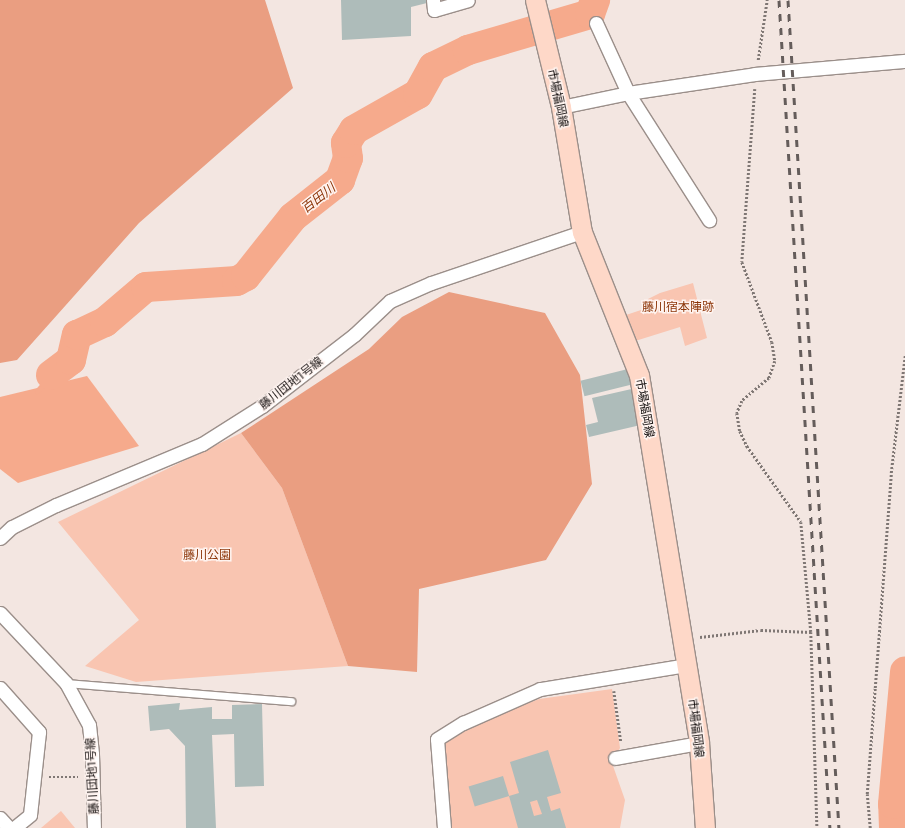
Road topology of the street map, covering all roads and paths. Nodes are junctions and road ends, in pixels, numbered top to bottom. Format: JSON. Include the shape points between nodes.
{"nodes":[{"id":1,"x":433,"y":0,"type":"edge"},
{"id":2,"x":468,"y":0,"type":"edge"},
{"id":3,"x":535,"y":0,"type":"edge"},
{"id":4,"x":767,"y":0,"type":"edge"},
{"id":5,"x":596,"y":23,"type":"dead end"},
{"id":6,"x":905,"y":62,"type":"edge"},
{"id":7,"x":756,"y":74,"type":"junction"},
{"id":8,"x":628,"y":93,"type":"junction"},
{"id":9,"x":558,"y":98,"type":"junction"},
{"id":10,"x":709,"y":220,"type":"dead end"},
{"id":11,"x":582,"y":232,"type":"junction"},
{"id":12,"x":905,"y":355,"type":"edge"},
{"id":13,"x":0,"y":538,"type":"edge"},
{"id":14,"x":0,"y":613,"type":"edge"},
{"id":15,"x":811,"y":632,"type":"junction"},
{"id":16,"x":683,"y":639,"type":"junction"},
{"id":17,"x":687,"y":665,"type":"junction"},
{"id":18,"x":612,"y":678,"type":"junction"},
{"id":19,"x":66,"y":683,"type":"junction"},
{"id":20,"x":0,"y":688,"type":"edge"},
{"id":21,"x":291,"y":701,"type":"dead end"},
{"id":22,"x":699,"y":743,"type":"junction"},
{"id":23,"x":619,"y":757,"type":"joint"},
{"id":24,"x":35,"y":778,"type":"junction"},
{"id":25,"x":80,"y":780,"type":"dead end"},
{"id":26,"x":0,"y":818,"type":"edge"},
{"id":27,"x":9,"y":828,"type":"edge"},
{"id":28,"x":14,"y":828,"type":"edge"},
{"id":29,"x":94,"y":828,"type":"edge"},
{"id":30,"x":444,"y":828,"type":"edge"},
{"id":31,"x":705,"y":828,"type":"edge"},
{"id":32,"x":817,"y":828,"type":"edge"},
{"id":33,"x":870,"y":828,"type":"edge"}],
"edges":[{"from":1,"to":2,"type":"street","via":[[434,10]]},
{"from":3,"to":9,"type":"main road","name":"市場福岡線"},
{"from":4,"to":7,"type":"path"},
{"from":5,"to":8,"type":"street"},
{"from":6,"to":7,"type":"street"},
{"from":7,"to":8,"type":"street"},
{"from":7,"to":15,"type":"path","via":[[742,262],[772,342],[775,361],[769,378],[742,401],[737,413],[740,431],[747,446],[801,522]]},
{"from":8,"to":9,"type":"street"},
{"from":8,"to":10,"type":"street"},
{"from":9,"to":11,"type":"main road","name":"市場福岡線"},
{"from":11,"to":13,"type":"street","name":"藤川団地1号線","via":[[431,283],[390,301],[354,335],[262,406],[202,444],[56,505],[12,527]]},
{"from":11,"to":16,"type":"main road","name":"市場福岡線","via":[[639,374]]},
{"from":12,"to":33,"type":"path","via":[[891,473],[867,794]]},
{"from":14,"to":19,"type":"street","name":"藤川団地1号線"},
{"from":15,"to":16,"type":"path","via":[[761,630]]},
{"from":15,"to":32,"type":"path"},
{"from":16,"to":17,"type":"main road","name":"市場福岡線"},
{"from":17,"to":18,"type":"street"},
{"from":17,"to":22,"type":"main road","name":"市場福岡線"},
{"from":18,"to":23,"type":"path"},
{"from":18,"to":30,"type":"street","via":[[540,690],[463,723],[436,739]]},
{"from":19,"to":21,"type":"lane"},
{"from":19,"to":29,"type":"street","name":"藤川団地1号線","via":[[89,725]]},
{"from":20,"to":24,"type":"street","via":[[39,732]]},
{"from":22,"to":23,"type":"street"},
{"from":22,"to":31,"type":"main road","name":"市場福岡線"},
{"from":24,"to":25,"type":"path","via":[[76,776]]},
{"from":24,"to":28,"type":"street","via":[[30,815]]},
{"from":26,"to":27,"type":"street"}]}
